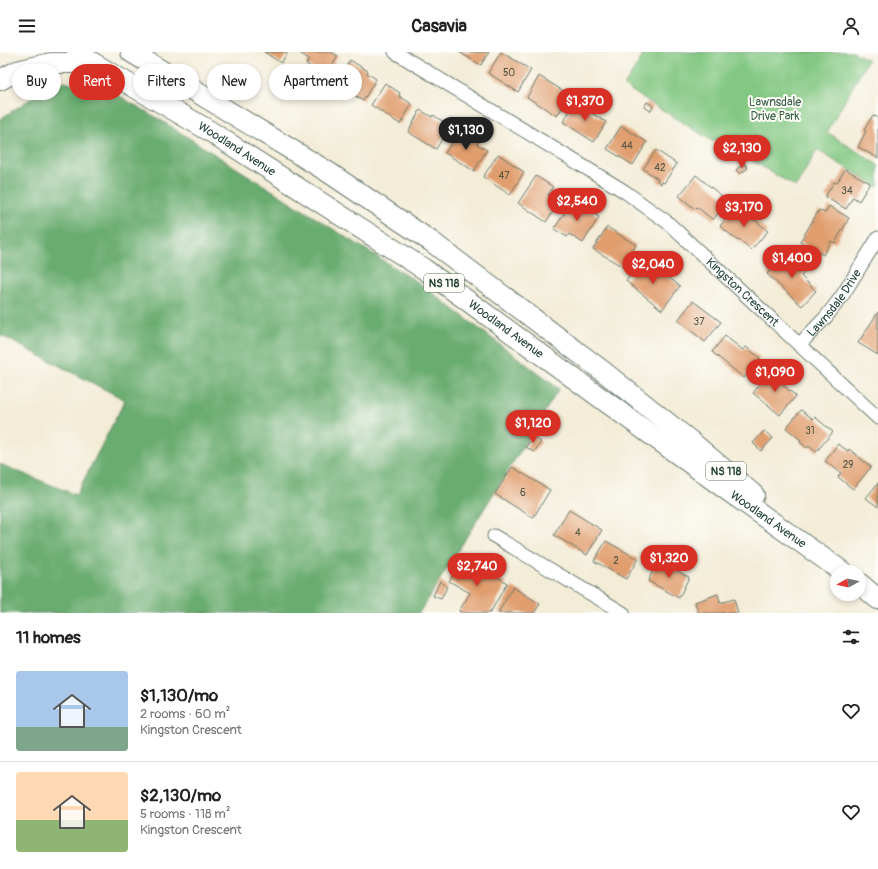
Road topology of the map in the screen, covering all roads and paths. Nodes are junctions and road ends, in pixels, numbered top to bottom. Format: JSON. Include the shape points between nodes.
{"nodes":[{"id":1,"x":130,"y":52,"type":"edge"},
{"id":2,"x":152,"y":52,"type":"edge"},
{"id":3,"x":395,"y":52,"type":"edge"},
{"id":4,"x":85,"y":57,"type":"edge"},
{"id":5,"x":150,"y":64,"type":"edge"},
{"id":6,"x":159,"y":64,"type":"edge"},
{"id":7,"x":0,"y":80,"type":"edge"},
{"id":8,"x":199,"y":94,"type":"edge"},
{"id":9,"x":878,"y":238,"type":"edge"},
{"id":10,"x":799,"y":346,"type":"junction"},
{"id":11,"x":878,"y":418,"type":"edge"},
{"id":12,"x":494,"y":536,"type":"dead end"},
{"id":13,"x":834,"y":565,"type":"edge"},
{"id":14,"x":836,"y":565,"type":"edge"},
{"id":15,"x":866,"y":589,"type":"edge"},
{"id":16,"x":878,"y":599,"type":"edge"},
{"id":17,"x":623,"y":613,"type":"edge"}],
"edges":[{"from":1,"to":5,"type":"main road","name":"Woodland Avenue","number":"NS 118"},
{"from":2,"to":6,"type":"main road"},
{"from":3,"to":10,"type":"street","name":"Kingston Crescent","via":[[652,210],[668,222]]},
{"from":4,"to":7,"type":"main road","via":[[17,71]]},
{"from":4,"to":13,"type":"main road","name":"Woodland Avenue","number":"NS 118","via":[[208,130],[424,268],[724,488]]},
{"from":8,"to":14,"type":"main road","name":"Woodland Avenue","number":"NS 118","via":[[328,172],[432,242],[682,434]]},
{"from":9,"to":10,"type":"street","name":"Lawnsdale Drive","via":[[842,296]]},
{"from":10,"to":11,"type":"street","name":"Kingston Crescent"},
{"from":12,"to":17,"type":"street"},
{"from":15,"to":16,"type":"main road"}]}
